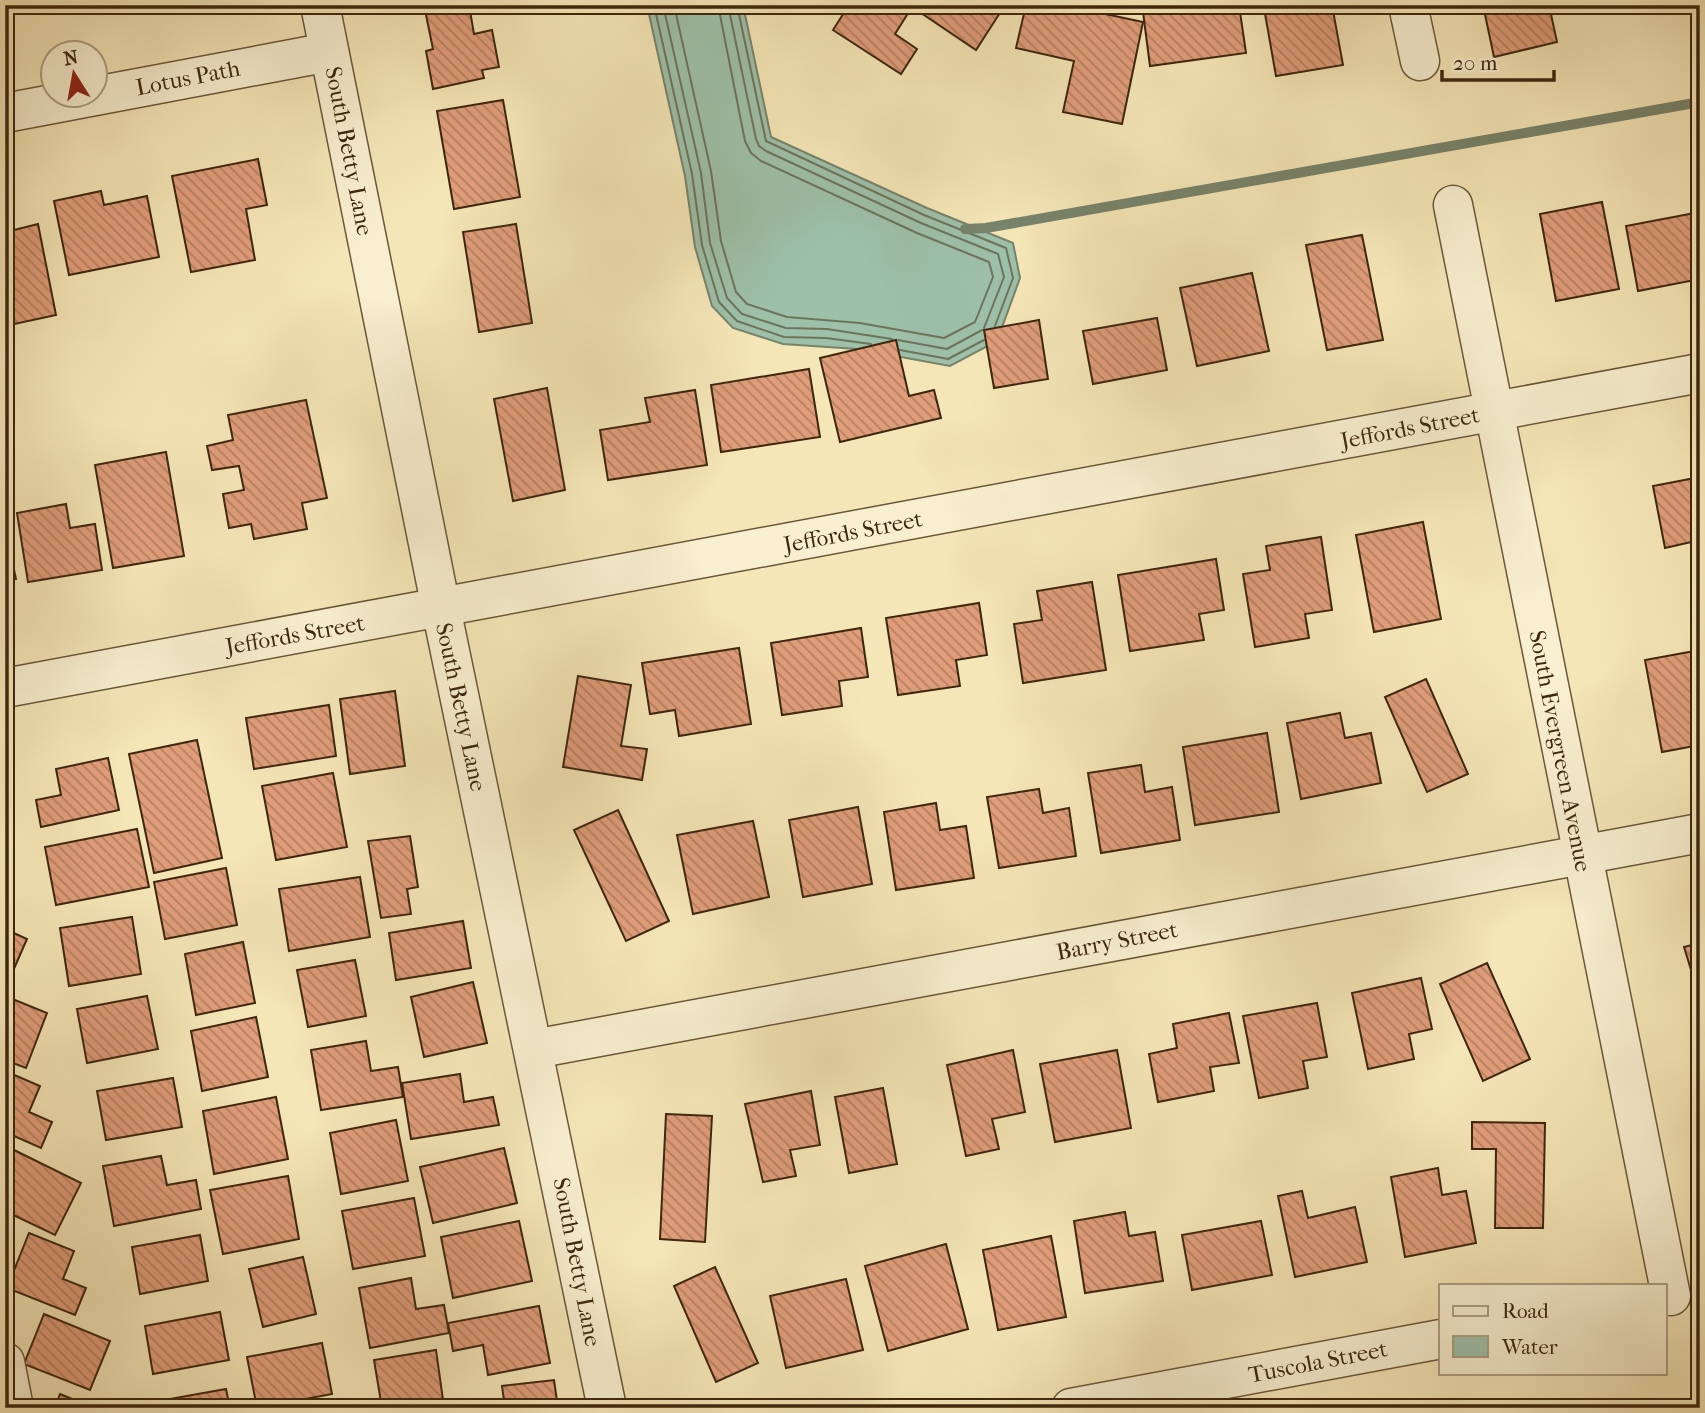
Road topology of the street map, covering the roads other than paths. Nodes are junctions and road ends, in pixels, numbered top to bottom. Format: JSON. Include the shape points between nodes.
{"nodes":[{"id":1,"x":320,"y":5,"type":"edge"},
{"id":2,"x":1408,"y":5,"type":"edge"},
{"id":3,"x":329,"y":52,"type":"junction"},
{"id":4,"x":1420,"y":61,"type":"dead end"},
{"id":5,"x":5,"y":113,"type":"edge"},
{"id":6,"x":1452,"y":205,"type":"dead end"},
{"id":7,"x":1700,"y":373,"type":"edge"},
{"id":8,"x":1493,"y":413,"type":"junction"},
{"id":9,"x":441,"y":608,"type":"junction"},
{"id":10,"x":5,"y":688,"type":"edge"},
{"id":11,"x":1700,"y":833,"type":"edge"},
{"id":12,"x":1581,"y":855,"type":"junction"},
{"id":13,"x":534,"y":1049,"type":"junction"},
{"id":14,"x":1678,"y":1295,"type":"edge"},
{"id":15,"x":1439,"y":1339,"type":"edge"},
{"id":16,"x":5,"y":1362,"type":"edge"},
{"id":17,"x":14,"y":1408,"type":"edge"},
{"id":18,"x":607,"y":1408,"type":"edge"},
{"id":19,"x":1071,"y":1408,"type":"edge"}],
"edges":[{"from":1,"to":3,"type":"street","name":"South Betty Lane"},
{"from":2,"to":4,"type":"street"},
{"from":3,"to":5,"type":"street","name":"Lotus Path"},
{"from":3,"to":9,"type":"street","name":"South Betty Lane"},
{"from":6,"to":8,"type":"street","name":"South Evergreen Avenue"},
{"from":7,"to":8,"type":"street","name":"Jeffords Street"},
{"from":8,"to":9,"type":"street","name":"Jeffords Street"},
{"from":8,"to":12,"type":"street","name":"South Evergreen Avenue"},
{"from":9,"to":10,"type":"street","name":"Jeffords Street"},
{"from":9,"to":13,"type":"street","name":"South Betty Lane"},
{"from":11,"to":12,"type":"street","name":"Barry Street"},
{"from":12,"to":13,"type":"street","name":"Barry Street"},
{"from":12,"to":14,"type":"street","name":"South Evergreen Avenue"},
{"from":13,"to":18,"type":"street","name":"South Betty Lane"},
{"from":15,"to":19,"type":"street","name":"Tuscola Street"},
{"from":16,"to":17,"type":"street"}]}
